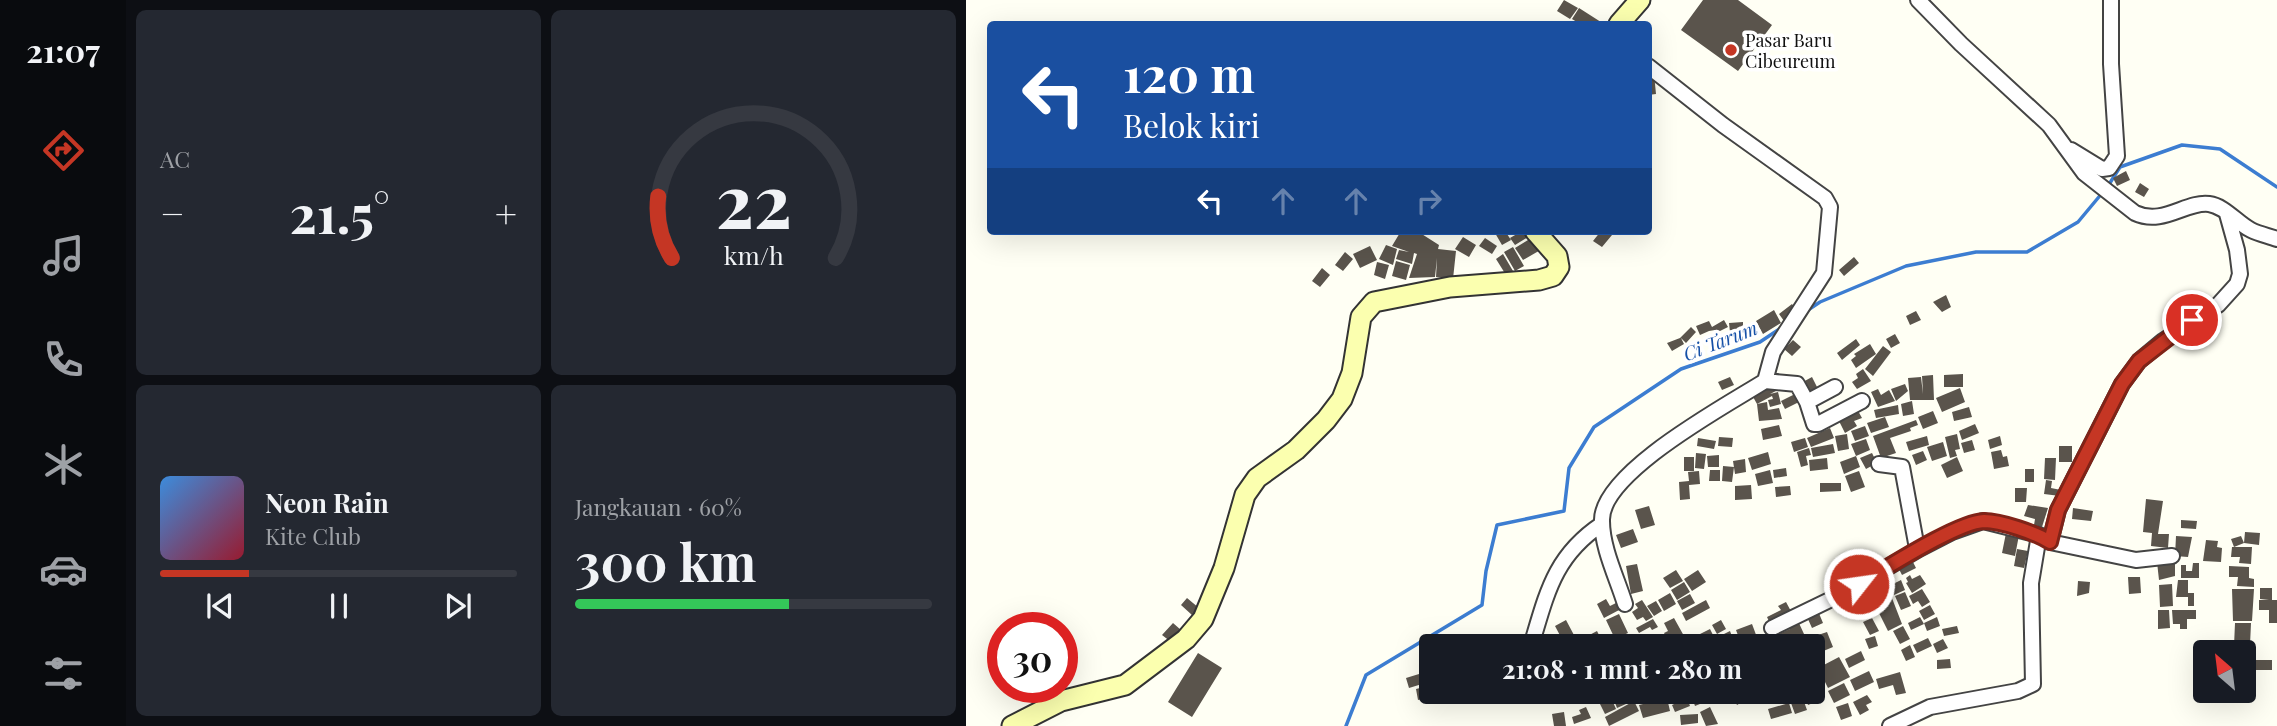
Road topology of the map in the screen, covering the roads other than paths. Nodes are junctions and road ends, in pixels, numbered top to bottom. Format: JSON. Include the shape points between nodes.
{"nodes":[{"id":1,"x":1640,"y":0,"type":"edge"},
{"id":2,"x":1917,"y":0,"type":"edge"},
{"id":3,"x":2111,"y":0,"type":"edge"},
{"id":4,"x":1622,"y":21,"type":"edge"},
{"id":5,"x":1652,"y":69,"type":"edge"},
{"id":6,"x":2064,"y":145,"type":"junction"},
{"id":7,"x":2227,"y":214,"type":"junction"},
{"id":8,"x":1539,"y":235,"type":"edge"},
{"id":9,"x":2277,"y":239,"type":"edge"},
{"id":10,"x":1765,"y":381,"type":"junction"},
{"id":11,"x":1835,"y":387,"type":"dead end"},
{"id":12,"x":1862,"y":401,"type":"dead end"},
{"id":13,"x":1807,"y":402,"type":"junction"},
{"id":14,"x":1879,"y":464,"type":"dead end"},
{"id":15,"x":1602,"y":524,"type":"junction"},
{"id":16,"x":2045,"y":539,"type":"junction"},
{"id":17,"x":1919,"y":549,"type":"junction"},
{"id":18,"x":2172,"y":556,"type":"dead end"},
{"id":19,"x":1625,"y":604,"type":"dead end"},
{"id":20,"x":1772,"y":628,"type":"dead end"},
{"id":21,"x":1535,"y":634,"type":"edge"},
{"id":22,"x":1013,"y":726,"type":"edge"},
{"id":23,"x":1890,"y":726,"type":"edge"}],
"edges":[{"from":1,"to":4,"type":"main road"},
{"from":2,"to":6,"type":"street","via":[[2049,125]]},
{"from":3,"to":6,"type":"street","via":[[2117,156],[2109,168],[2102,169]]},
{"from":5,"to":10,"type":"street","via":[[1825,198],[1830,207],[1824,273],[1773,352]]},
{"from":6,"to":7,"type":"street","via":[[2084,173],[2142,216],[2205,204]]},
{"from":7,"to":9,"type":"street"},
{"from":7,"to":16,"type":"street","via":[[2237,250],[2240,274],[2236,284],[2225,299],[2139,361],[2122,384]]},
{"from":8,"to":22,"type":"main road","via":[[1557,256],[1559,267],[1553,276],[1422,291],[1384,298],[1367,309],[1361,317],[1352,373],[1342,399],[1326,421],[1257,478],[1245,495],[1224,568],[1203,619],[1186,639],[1125,685],[1062,701]]},
{"from":10,"to":13,"type":"street","via":[[1794,383]]},
{"from":10,"to":15,"type":"street","via":[[1649,456],[1612,493],[1602,512]]},
{"from":11,"to":13,"type":"street"},
{"from":12,"to":13,"type":"street","via":[[1818,425]]},
{"from":14,"to":17,"type":"street","via":[[1902,467]]},
{"from":15,"to":19,"type":"street"},
{"from":15,"to":21,"type":"street","via":[[1575,545],[1554,574]]},
{"from":16,"to":17,"type":"street","via":[[1983,521]]},
{"from":16,"to":18,"type":"street","via":[[2136,560]]},
{"from":16,"to":23,"type":"street","via":[[2031,583],[2033,684],[2018,691],[1930,707]]},
{"from":17,"to":20,"type":"street"}]}
